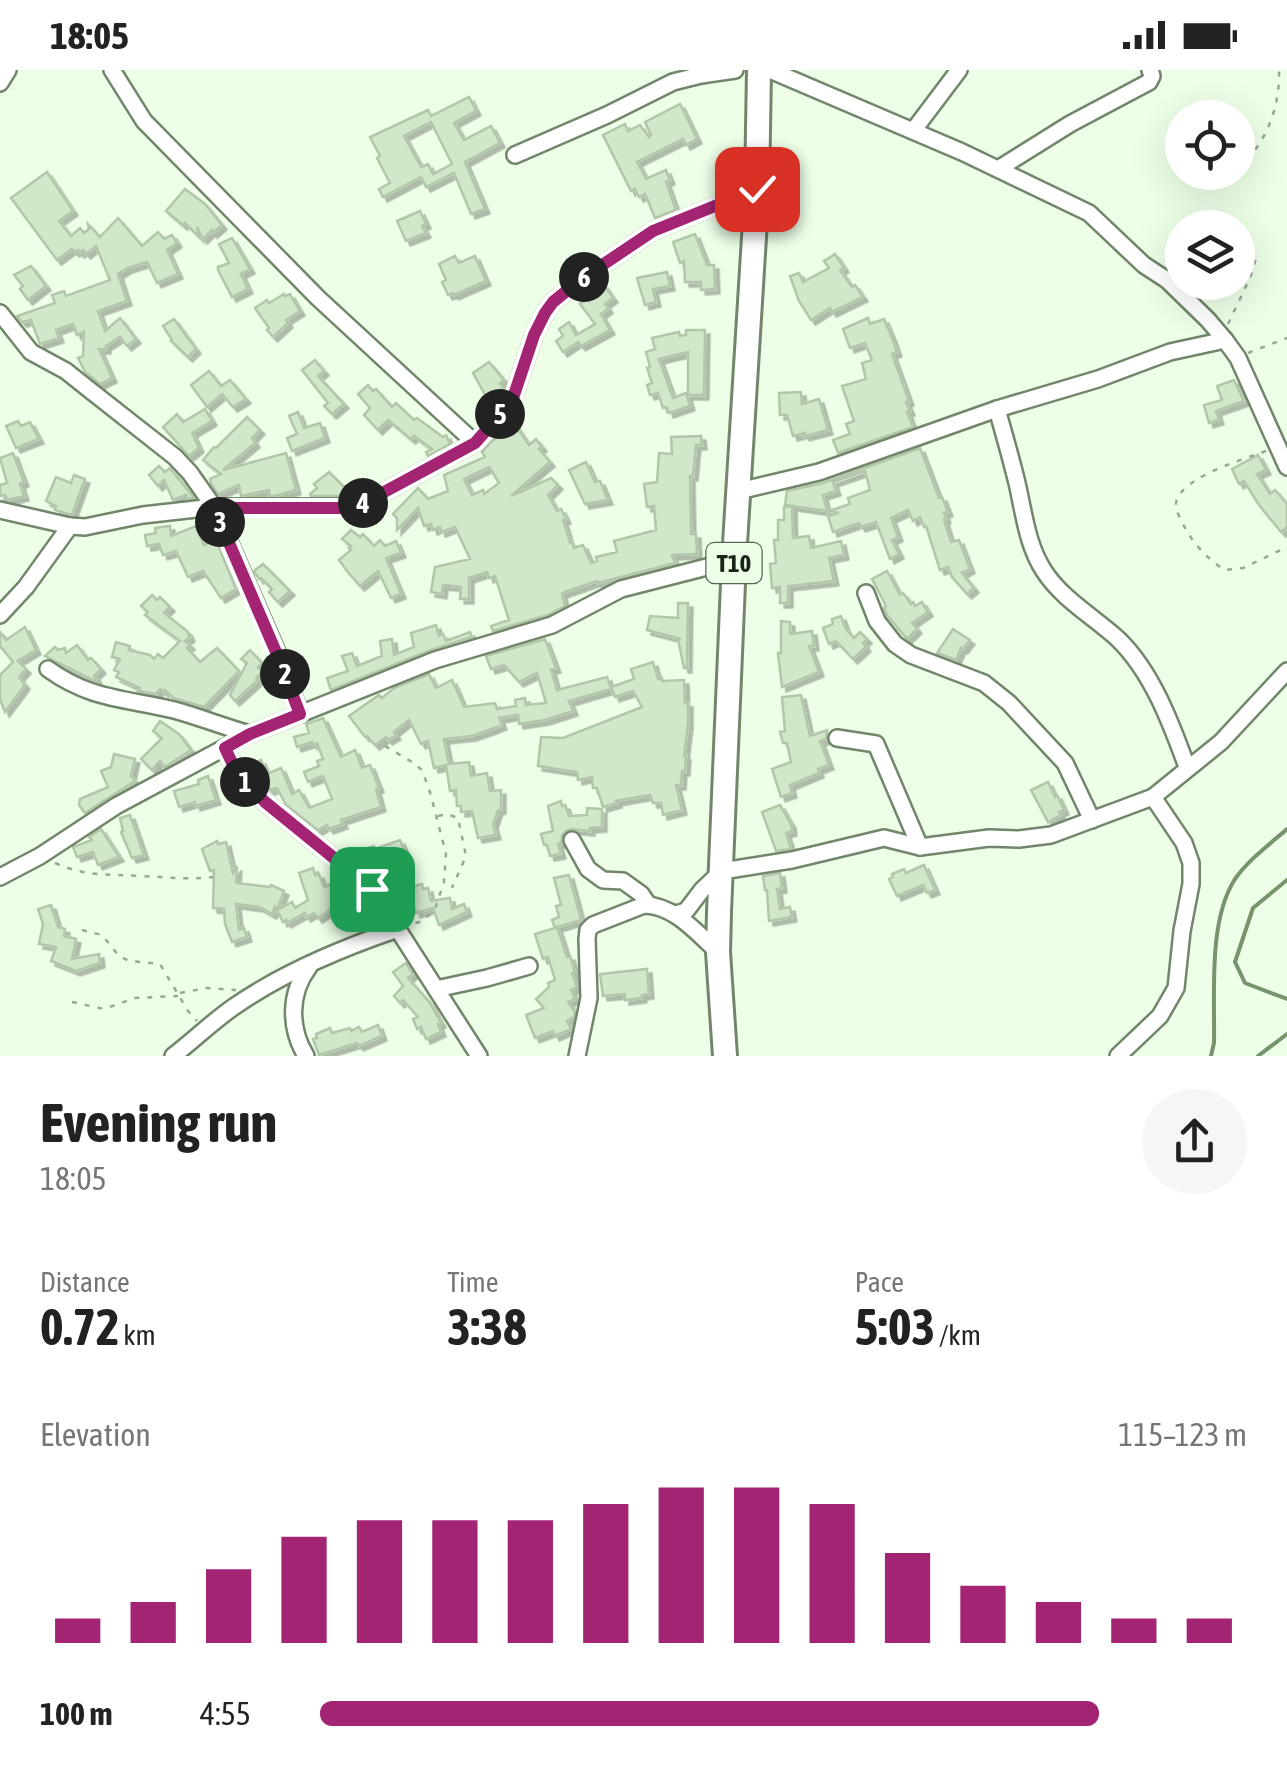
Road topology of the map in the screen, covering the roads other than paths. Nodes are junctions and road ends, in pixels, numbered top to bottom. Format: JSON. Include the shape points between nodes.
{"nodes":[{"id":1,"x":8,"y":70,"type":"edge"},
{"id":2,"x":112,"y":70,"type":"edge"},
{"id":3,"x":734,"y":70,"type":"edge"},
{"id":4,"x":759,"y":70,"type":"edge"},
{"id":5,"x":770,"y":70,"type":"edge"},
{"id":6,"x":959,"y":70,"type":"edge"},
{"id":7,"x":1150,"y":70,"type":"edge"},
{"id":8,"x":0,"y":82,"type":"edge"},
{"id":9,"x":913,"y":131,"type":"junction"},
{"id":10,"x":516,"y":155,"type":"dead end"},
{"id":11,"x":998,"y":169,"type":"junction"},
{"id":12,"x":757,"y":189,"type":"junction"},
{"id":13,"x":0,"y":313,"type":"edge"},
{"id":14,"x":1225,"y":340,"type":"junction"},
{"id":15,"x":997,"y":409,"type":"junction"},
{"id":16,"x":475,"y":443,"type":"junction"},
{"id":17,"x":1287,"y":467,"type":"edge"},
{"id":18,"x":740,"y":491,"type":"junction"},
{"id":19,"x":214,"y":508,"type":"junction"},
{"id":20,"x":0,"y":510,"type":"edge"},
{"id":21,"x":70,"y":526,"type":"junction"},
{"id":22,"x":734,"y":560,"type":"junction"},
{"id":23,"x":866,"y":593,"type":"dead end"},
{"id":24,"x":0,"y":615,"type":"edge"},
{"id":25,"x":48,"y":669,"type":"dead end"},
{"id":26,"x":1287,"y":671,"type":"edge"},
{"id":27,"x":300,"y":714,"type":"junction"},
{"id":28,"x":250,"y":734,"type":"junction"},
{"id":29,"x":837,"y":738,"type":"dead end"},
{"id":30,"x":225,"y":748,"type":"junction"},
{"id":31,"x":1188,"y":767,"type":"junction"},
{"id":32,"x":1153,"y":798,"type":"junction"},
{"id":33,"x":1092,"y":820,"type":"junction"},
{"id":34,"x":572,"y":840,"type":"dead end"},
{"id":35,"x":920,"y":847,"type":"junction"},
{"id":36,"x":722,"y":871,"type":"junction"},
{"id":37,"x":2,"y":874,"type":"edge"},
{"id":38,"x":648,"y":904,"type":"junction"},
{"id":39,"x":676,"y":914,"type":"junction"},
{"id":40,"x":398,"y":929,"type":"junction"},
{"id":41,"x":718,"y":952,"type":"junction"},
{"id":42,"x":311,"y":964,"type":"junction"},
{"id":43,"x":529,"y":966,"type":"dead end"},
{"id":44,"x":436,"y":989,"type":"junction"},
{"id":45,"x":174,"y":1056,"type":"edge"},
{"id":46,"x":306,"y":1056,"type":"edge"},
{"id":47,"x":478,"y":1056,"type":"edge"},
{"id":48,"x":577,"y":1056,"type":"edge"},
{"id":49,"x":726,"y":1056,"type":"edge"},
{"id":50,"x":1118,"y":1056,"type":"edge"}],
"edges":[{"from":1,"to":8,"type":"street"},
{"from":2,"to":16,"type":"street","via":[[144,121],[318,298]]},
{"from":3,"to":10,"type":"street","via":[[673,82]]},
{"from":4,"to":12,"type":"highway","number":"T10"},
{"from":5,"to":9,"type":"street"},
{"from":6,"to":9,"type":"street"},
{"from":7,"to":11,"type":"street","via":[[1147,83]]},
{"from":9,"to":11,"type":"street"},
{"from":11,"to":14,"type":"street","via":[[1089,213]]},
{"from":12,"to":16,"type":"street","via":[[653,231],[553,302],[514,395]]},
{"from":12,"to":18,"type":"highway","number":"T10"},
{"from":13,"to":19,"type":"street","via":[[31,352],[175,457]]},
{"from":14,"to":15,"type":"street"},
{"from":14,"to":17,"type":"street"},
{"from":15,"to":18,"type":"street","via":[[819,472]]},
{"from":15,"to":31,"type":"street","via":[[1044,571],[1142,668]]},
{"from":16,"to":19,"type":"street","via":[[360,505]]},
{"from":18,"to":22,"type":"highway","number":"T10"},
{"from":19,"to":21,"type":"street"},
{"from":19,"to":27,"type":"street"},
{"from":20,"to":21,"type":"street"},
{"from":21,"to":24,"type":"street"},
{"from":22,"to":27,"type":"street","via":[[621,589],[552,624],[435,660]]},
{"from":22,"to":36,"type":"highway","number":"T10"},
{"from":23,"to":33,"type":"street","via":[[895,644],[984,682],[1009,703],[1065,764]]},
{"from":25,"to":28,"type":"street","via":[[85,691]]},
{"from":26,"to":31,"type":"street"},
{"from":27,"to":28,"type":"street"},
{"from":28,"to":30,"type":"street"},
{"from":29,"to":35,"type":"street","via":[[876,744]]},
{"from":30,"to":37,"type":"street"},
{"from":30,"to":40,"type":"street","via":[[245,782],[367,883]]},
{"from":31,"to":32,"type":"street"},
{"from":32,"to":33,"type":"street"},
{"from":32,"to":50,"type":"street","via":[[1184,843],[1191,884],[1176,988],[1160,1016]]},
{"from":33,"to":35,"type":"street","via":[[1051,835]]},
{"from":34,"to":38,"type":"street","via":[[588,869],[603,880],[623,881]]},
{"from":35,"to":36,"type":"street","via":[[884,838]]},
{"from":36,"to":39,"type":"street","via":[[686,912]]},
{"from":36,"to":41,"type":"highway","number":"T10"},
{"from":38,"to":39,"type":"street"},
{"from":38,"to":48,"type":"street","via":[[588,930],[588,998]]},
{"from":39,"to":41,"type":"street"},
{"from":40,"to":42,"type":"street"},
{"from":40,"to":44,"type":"street"},
{"from":41,"to":49,"type":"highway","number":"T10"},
{"from":42,"to":45,"type":"street","via":[[252,995]]},
{"from":42,"to":46,"type":"street","via":[[294,1004],[293,1023]]},
{"from":43,"to":44,"type":"street"},
{"from":44,"to":47,"type":"street","via":[[462,1047]]}]}
